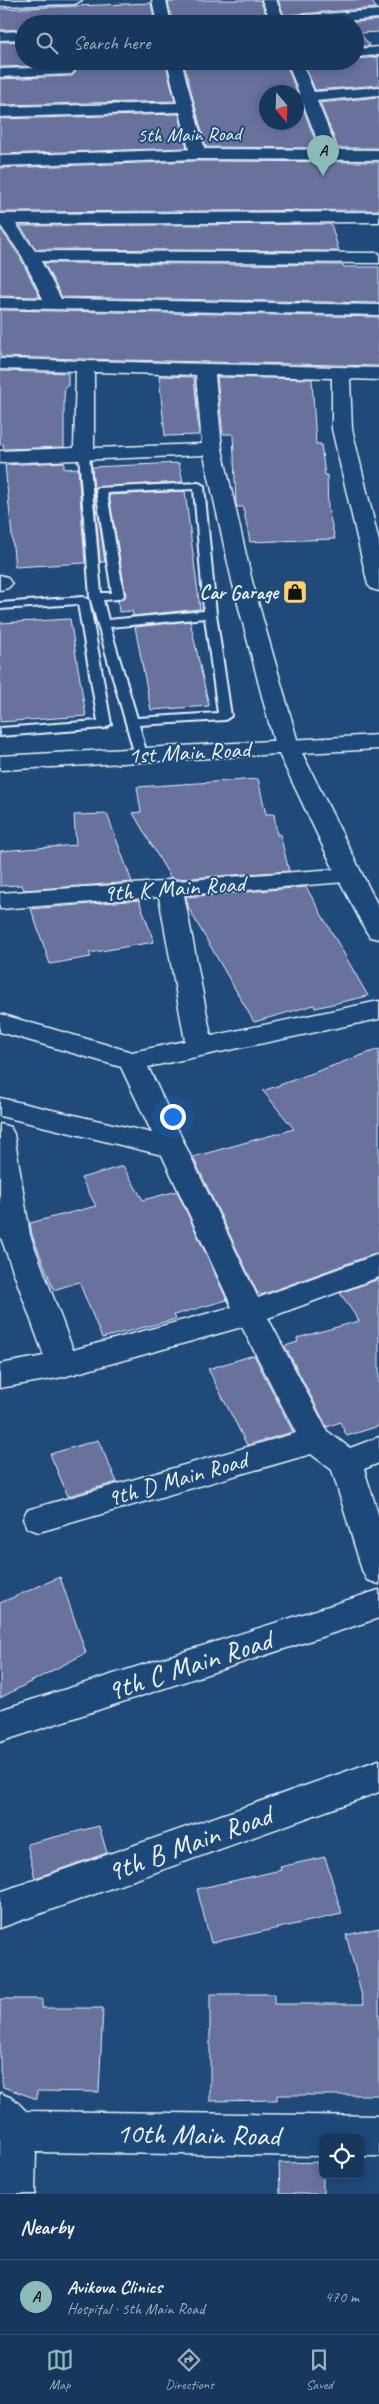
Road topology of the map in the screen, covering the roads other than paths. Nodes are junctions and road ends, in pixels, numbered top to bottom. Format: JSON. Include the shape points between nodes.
{"nodes":[{"id":1,"x":56,"y":0,"type":"edge"},
{"id":2,"x":75,"y":0,"type":"edge"},
{"id":3,"x":159,"y":0,"type":"edge"},
{"id":4,"x":269,"y":0,"type":"edge"},
{"id":5,"x":0,"y":2,"type":"edge"},
{"id":6,"x":379,"y":14,"type":"edge"},
{"id":7,"x":58,"y":15,"type":"edge"},
{"id":8,"x":162,"y":15,"type":"edge"},
{"id":9,"x":275,"y":15,"type":"edge"},
{"id":10,"x":364,"y":15,"type":"edge"},
{"id":11,"x":15,"y":35,"type":"edge"},
{"id":12,"x":0,"y":36,"type":"edge"},
{"id":13,"x":379,"y":51,"type":"edge"},
{"id":14,"x":364,"y":52,"type":"edge"},
{"id":15,"x":176,"y":70,"type":"edge"},
{"id":16,"x":298,"y":70,"type":"edge"},
{"id":17,"x":67,"y":71,"type":"edge"},
{"id":18,"x":0,"y":73,"type":"edge"},
{"id":19,"x":379,"y":91,"type":"edge"},
{"id":20,"x":308,"y":97,"type":"junction"},
{"id":21,"x":186,"y":107,"type":"junction"},
{"id":22,"x":0,"y":112,"type":"edge"},
{"id":23,"x":198,"y":154,"type":"junction"},
{"id":24,"x":331,"y":155,"type":"junction"},
{"id":25,"x":379,"y":155,"type":"edge"},
{"id":26,"x":0,"y":160,"type":"edge"},
{"id":27,"x":372,"y":216,"type":"edge"},
{"id":28,"x":2,"y":219,"type":"edge"},
{"id":29,"x":375,"y":234,"type":"dead end"},
{"id":30,"x":30,"y":256,"type":"junction"},
{"id":31,"x":379,"y":258,"type":"edge"},
{"id":32,"x":0,"y":303,"type":"edge"},
{"id":33,"x":55,"y":304,"type":"junction"},
{"id":34,"x":379,"y":310,"type":"edge"},
{"id":35,"x":0,"y":364,"type":"edge"},
{"id":36,"x":85,"y":366,"type":"junction"},
{"id":37,"x":205,"y":368,"type":"junction"},
{"id":38,"x":341,"y":373,"type":"junction"},
{"id":39,"x":379,"y":374,"type":"edge"},
{"id":40,"x":212,"y":449,"type":"junction"},
{"id":41,"x":84,"y":454,"type":"junction"},
{"id":42,"x":0,"y":458,"type":"edge"},
{"id":43,"x":379,"y":584,"type":"edge"},
{"id":44,"x":96,"y":597,"type":"junction"},
{"id":45,"x":0,"y":606,"type":"edge"},
{"id":46,"x":210,"y":614,"type":"junction"},
{"id":47,"x":104,"y":624,"type":"junction"},
{"id":48,"x":132,"y":722,"type":"junction"},
{"id":49,"x":0,"y":732,"type":"edge"},
{"id":50,"x":379,"y":742,"type":"edge"},
{"id":51,"x":287,"y":746,"type":"junction"},
{"id":52,"x":141,"y":754,"type":"junction"},
{"id":53,"x":0,"y":763,"type":"edge"},
{"id":54,"x":348,"y":876,"type":"junction"},
{"id":55,"x":170,"y":888,"type":"junction"},
{"id":56,"x":0,"y":901,"type":"edge"},
{"id":57,"x":379,"y":931,"type":"edge"},
{"id":58,"x":379,"y":1010,"type":"edge"},
{"id":59,"x":0,"y":1023,"type":"edge"},
{"id":60,"x":200,"y":1047,"type":"junction"},
{"id":61,"x":132,"y":1061,"type":"junction"},
{"id":62,"x":0,"y":1107,"type":"edge"},
{"id":63,"x":0,"y":1134,"type":"edge"},
{"id":64,"x":172,"y":1148,"type":"junction"},
{"id":65,"x":379,"y":1265,"type":"edge"},
{"id":66,"x":250,"y":1313,"type":"junction"},
{"id":67,"x":63,"y":1365,"type":"junction"},
{"id":68,"x":0,"y":1376,"type":"edge"},
{"id":69,"x":316,"y":1440,"type":"junction"},
{"id":70,"x":379,"y":1450,"type":"edge"},
{"id":71,"x":346,"y":1463,"type":"junction"},
{"id":72,"x":39,"y":1519,"type":"dead end"},
{"id":73,"x":379,"y":1570,"type":"edge"},
{"id":74,"x":379,"y":1604,"type":"edge"},
{"id":75,"x":0,"y":1726,"type":"edge"},
{"id":76,"x":379,"y":1776,"type":"edge"},
{"id":77,"x":0,"y":1910,"type":"edge"},
{"id":78,"x":8,"y":2122,"type":"edge"},
{"id":79,"x":379,"y":2136,"type":"edge"},
{"id":80,"x":14,"y":2194,"type":"edge"}],
"edges":[{"from":1,"to":2,"type":"street"},
{"from":1,"to":5,"type":"street"},
{"from":1,"to":7,"type":"street"},
{"from":3,"to":8,"type":"street"},
{"from":4,"to":9,"type":"street"},
{"from":6,"to":10,"type":"street"},
{"from":11,"to":12,"type":"street"},
{"from":13,"to":14,"type":"street"},
{"from":15,"to":21,"type":"street"},
{"from":16,"to":20,"type":"street"},
{"from":17,"to":18,"type":"street"},
{"from":19,"to":20,"type":"street"},
{"from":20,"to":24,"type":"street"},
{"from":21,"to":22,"type":"street","via":[[72,105]]},
{"from":21,"to":23,"type":"street"},
{"from":23,"to":24,"type":"street","name":"5th Main Road"},
{"from":23,"to":26,"type":"street","name":"5th Main Road"},
{"from":24,"to":25,"type":"street","name":"5th Main Road"},
{"from":27,"to":28,"type":"street"},
{"from":27,"to":29,"type":"street"},
{"from":28,"to":30,"type":"street"},
{"from":30,"to":31,"type":"street"},
{"from":30,"to":33,"type":"street"},
{"from":32,"to":33,"type":"street"},
{"from":33,"to":34,"type":"street"},
{"from":35,"to":36,"type":"street"},
{"from":36,"to":37,"type":"street"},
{"from":36,"to":41,"type":"street"},
{"from":37,"to":38,"type":"street"},
{"from":37,"to":40,"type":"street"},
{"from":38,"to":39,"type":"street"},
{"from":38,"to":43,"type":"street","via":[[342,429]]},
{"from":40,"to":41,"type":"street"},
{"from":40,"to":51,"type":"street","via":[[242,581]]},
{"from":41,"to":42,"type":"street"},
{"from":41,"to":44,"type":"lane"},
{"from":44,"to":46,"type":"lane","via":[[118,596],[101,490],[199,486]]},
{"from":44,"to":47,"type":"lane"},
{"from":45,"to":49,"type":"lane","via":[[83,600],[105,724]]},
{"from":46,"to":47,"type":"lane"},
{"from":46,"to":48,"type":"lane","via":[[225,716]]},
{"from":47,"to":48,"type":"lane"},
{"from":48,"to":52,"type":"lane"},
{"from":50,"to":51,"type":"street","name":"1st Main Road"},
{"from":51,"to":52,"type":"street","name":"1st Main Road"},
{"from":51,"to":54,"type":"street"},
{"from":52,"to":53,"type":"street","name":"1st Main Road"},
{"from":54,"to":55,"type":"street","name":"9th K Main Road"},
{"from":54,"to":57,"type":"street"},
{"from":55,"to":56,"type":"street","name":"9th K Main Road"},
{"from":55,"to":60,"type":"street"},
{"from":58,"to":60,"type":"street"},
{"from":59,"to":61,"type":"street"},
{"from":60,"to":61,"type":"street"},
{"from":61,"to":64,"type":"street"},
{"from":62,"to":64,"type":"street"},
{"from":63,"to":67,"type":"street","via":[[16,1235]]},
{"from":64,"to":66,"type":"street"},
{"from":65,"to":66,"type":"street"},
{"from":66,"to":67,"type":"street"},
{"from":66,"to":69,"type":"street"},
{"from":67,"to":68,"type":"street"},
{"from":69,"to":71,"type":"street"},
{"from":69,"to":72,"type":"street","name":"9th D Main Road"},
{"from":70,"to":71,"type":"street"},
{"from":71,"to":73,"type":"street"},
{"from":74,"to":75,"type":"street","name":"9th C Main Road"},
{"from":76,"to":77,"type":"street","name":"9th B Main Road"},
{"from":78,"to":79,"type":"street","name":"10th Main Road"},
{"from":78,"to":80,"type":"street"}]}
